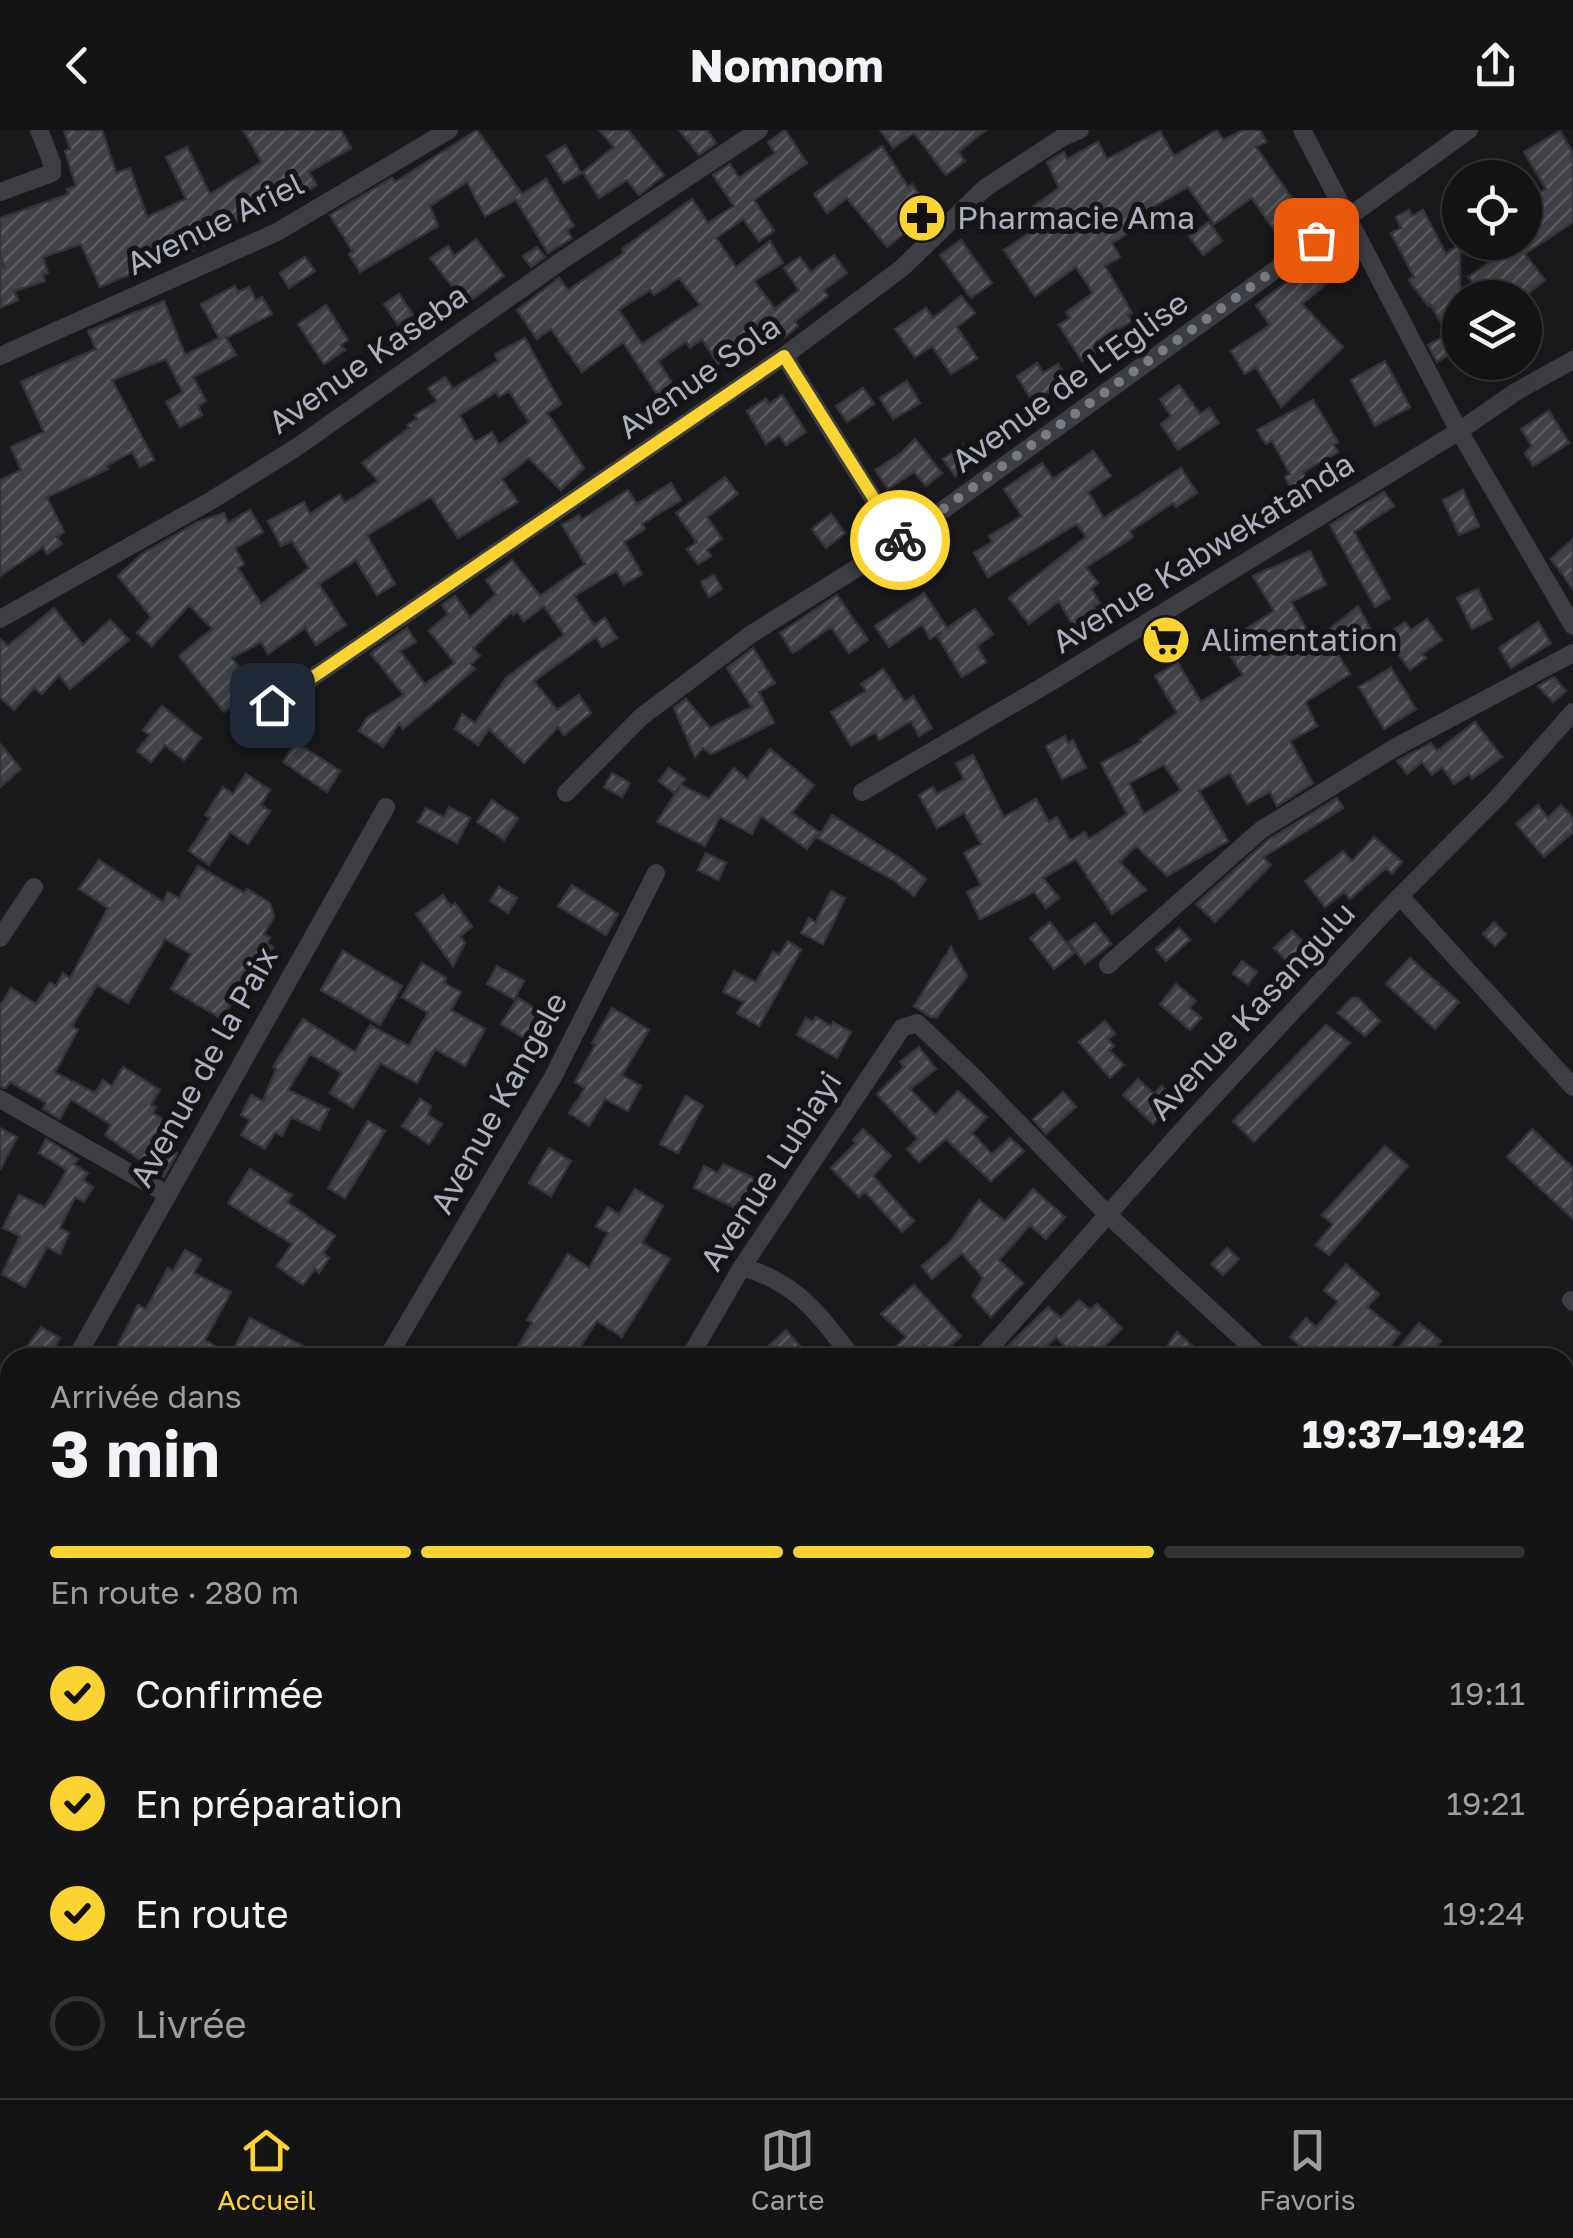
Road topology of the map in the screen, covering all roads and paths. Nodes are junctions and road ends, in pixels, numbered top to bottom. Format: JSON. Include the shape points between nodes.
{"nodes":[{"id":1,"x":39,"y":130,"type":"edge"},
{"id":2,"x":449,"y":130,"type":"edge"},
{"id":3,"x":759,"y":130,"type":"edge"},
{"id":4,"x":1302,"y":130,"type":"edge"},
{"id":5,"x":1469,"y":130,"type":"edge"},
{"id":6,"x":1068,"y":132,"type":"edge"},
{"id":7,"x":0,"y":192,"type":"edge"},
{"id":8,"x":1346,"y":218,"type":"junction"},
{"id":9,"x":0,"y":356,"type":"edge"},
{"id":10,"x":784,"y":356,"type":"junction"},
{"id":11,"x":1573,"y":360,"type":"edge"},
{"id":12,"x":1459,"y":431,"type":"junction"},
{"id":13,"x":900,"y":540,"type":"junction"},
{"id":14,"x":0,"y":619,"type":"edge"},
{"id":15,"x":1573,"y":626,"type":"edge"},
{"id":16,"x":1573,"y":653,"type":"edge"},
{"id":17,"x":1573,"y":712,"type":"edge"},
{"id":18,"x":240,"y":727,"type":"dead end"},
{"id":19,"x":862,"y":792,"type":"dead end"},
{"id":20,"x":566,"y":793,"type":"dead end"},
{"id":21,"x":386,"y":807,"type":"dead end"},
{"id":22,"x":656,"y":874,"type":"dead end"},
{"id":23,"x":34,"y":888,"type":"dead end"},
{"id":24,"x":1400,"y":896,"type":"junction"},
{"id":25,"x":0,"y":938,"type":"edge"},
{"id":26,"x":1108,"y":965,"type":"dead end"},
{"id":27,"x":1573,"y":1087,"type":"edge"},
{"id":28,"x":0,"y":1099,"type":"edge"},
{"id":29,"x":167,"y":1194,"type":"junction"},
{"id":30,"x":1107,"y":1214,"type":"junction"},
{"id":31,"x":742,"y":1267,"type":"junction"},
{"id":32,"x":82,"y":1348,"type":"edge"},
{"id":33,"x":393,"y":1348,"type":"edge"},
{"id":34,"x":695,"y":1348,"type":"edge"},
{"id":35,"x":845,"y":1348,"type":"edge"},
{"id":36,"x":990,"y":1348,"type":"edge"},
{"id":37,"x":1251,"y":1348,"type":"edge"}],
"edges":[{"from":1,"to":7,"type":"street","via":[[52,173]]},
{"from":2,"to":9,"type":"street","name":"Avenue Ariel","via":[[278,232]]},
{"from":3,"to":14,"type":"street","name":"Avenue Kaseba","via":[[297,447]]},
{"from":4,"to":8,"type":"street"},
{"from":5,"to":8,"type":"street","name":"Avenue de L'Eglise"},
{"from":6,"to":10,"type":"street","name":"Avenue Sola","via":[[985,188],[902,268]]},
{"from":8,"to":12,"type":"street"},
{"from":8,"to":13,"type":"street","name":"Avenue de L'Eglise"},
{"from":10,"to":13,"type":"street"},
{"from":10,"to":18,"type":"street","name":"Avenue Sola"},
{"from":11,"to":12,"type":"street","name":"Avenue Kabwekatanda"},
{"from":12,"to":15,"type":"street"},
{"from":12,"to":19,"type":"street","name":"Avenue Kabwekatanda"},
{"from":13,"to":20,"type":"street","name":"Avenue de L'Eglise","via":[[660,701]]},
{"from":16,"to":26,"type":"street","via":[[1396,746],[1260,830]]},
{"from":17,"to":24,"type":"street","name":"Avenue Kasangulu"},
{"from":21,"to":29,"type":"street","name":"Avenue de la Paix"},
{"from":22,"to":33,"type":"street","name":"Avenue Kangele","via":[[553,1077]]},
{"from":23,"to":25,"type":"street"},
{"from":24,"to":27,"type":"street"},
{"from":24,"to":30,"type":"street","name":"Avenue Kasangulu"},
{"from":28,"to":29,"type":"street"},
{"from":29,"to":32,"type":"street","name":"Avenue de la Paix"},
{"from":30,"to":31,"type":"street","name":"Avenue Lubiayi","via":[[974,1077],[911,1023]]},
{"from":30,"to":36,"type":"street","name":"Avenue Kasangulu"},
{"from":30,"to":37,"type":"street"},
{"from":31,"to":34,"type":"street","name":"Avenue Lubiayi"},
{"from":31,"to":35,"type":"street","via":[[792,1288]]}]}
